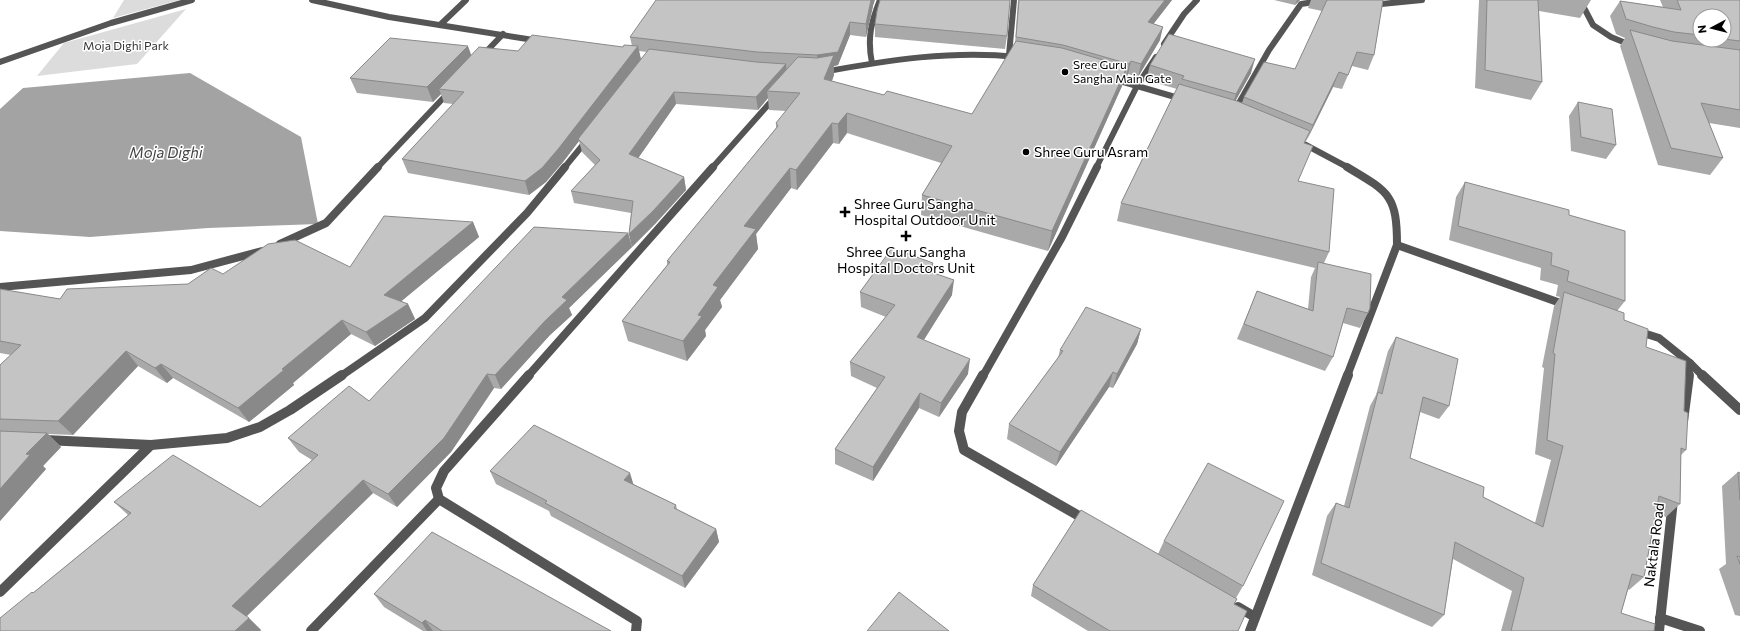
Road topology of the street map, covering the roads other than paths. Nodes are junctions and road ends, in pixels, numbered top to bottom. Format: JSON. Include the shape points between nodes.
{"nodes":[{"id":1,"x":192,"y":0,"type":"edge"},
{"id":2,"x":312,"y":0,"type":"edge"},
{"id":3,"x":466,"y":0,"type":"edge"},
{"id":4,"x":880,"y":0,"type":"edge"},
{"id":5,"x":1014,"y":0,"type":"edge"},
{"id":6,"x":1197,"y":0,"type":"edge"},
{"id":7,"x":1422,"y":0,"type":"edge"},
{"id":8,"x":1580,"y":0,"type":"edge"},
{"id":9,"x":1330,"y":1,"type":"edge"},
{"id":10,"x":1365,"y":5,"type":"edge"},
{"id":11,"x":440,"y":25,"type":"junction"},
{"id":12,"x":503,"y":34,"type":"junction"},
{"id":13,"x":550,"y":43,"type":"edge"},
{"id":14,"x":1642,"y":48,"type":"edge"},
{"id":15,"x":1009,"y":55,"type":"junction"},
{"id":16,"x":1023,"y":58,"type":"edge"},
{"id":17,"x":0,"y":62,"type":"edge"},
{"id":18,"x":476,"y":63,"type":"edge"},
{"id":19,"x":872,"y":63,"type":"junction"},
{"id":20,"x":818,"y":73,"type":"edge"},
{"id":21,"x":1109,"y":77,"type":"edge"},
{"id":22,"x":454,"y":86,"type":"edge"},
{"id":23,"x":1136,"y":86,"type":"junction"},
{"id":24,"x":780,"y":91,"type":"edge"},
{"id":25,"x":1188,"y":101,"type":"edge"},
{"id":26,"x":1226,"y":112,"type":"edge"},
{"id":27,"x":1233,"y":114,"type":"junction"},
{"id":28,"x":1240,"y":117,"type":"edge"},
{"id":29,"x":592,"y":132,"type":"edge"},
{"id":30,"x":1295,"y":140,"type":"edge"},
{"id":31,"x":1397,"y":245,"type":"junction"},
{"id":32,"x":0,"y":288,"type":"edge"},
{"id":33,"x":1576,"y":309,"type":"edge"},
{"id":34,"x":1629,"y":328,"type":"edge"},
{"id":35,"x":1690,"y":363,"type":"junction"},
{"id":36,"x":1740,"y":410,"type":"edge"},
{"id":37,"x":1682,"y":433,"type":"edge"},
{"id":38,"x":40,"y":440,"type":"edge"},
{"id":39,"x":151,"y":445,"type":"junction"},
{"id":40,"x":1675,"y":487,"type":"edge"},
{"id":41,"x":439,"y":499,"type":"junction"},
{"id":42,"x":1096,"y":526,"type":"edge"},
{"id":43,"x":0,"y":592,"type":"edge"},
{"id":44,"x":1228,"y":601,"type":"edge"},
{"id":45,"x":1255,"y":617,"type":"junction"},
{"id":46,"x":1660,"y":618,"type":"junction"},
{"id":47,"x":311,"y":631,"type":"edge"},
{"id":48,"x":636,"y":631,"type":"edge"},
{"id":49,"x":1250,"y":631,"type":"edge"},
{"id":50,"x":1659,"y":631,"type":"edge"},
{"id":51,"x":1700,"y":631,"type":"edge"}],
"edges":[{"from":1,"to":17,"type":"street","via":[[111,23]]},
{"from":2,"to":11,"type":"street"},
{"from":3,"to":11,"type":"street"},
{"from":4,"to":19,"type":"street","via":[[868,31]]},
{"from":5,"to":15,"type":"street"},
{"from":6,"to":23,"type":"street","via":[[1184,14]]},
{"from":7,"to":10,"type":"street"},
{"from":8,"to":14,"type":"street","via":[[1593,24],[1611,37]]},
{"from":9,"to":27,"type":"street","via":[[1302,4],[1269,50]]},
{"from":11,"to":12,"type":"street"},
{"from":12,"to":13,"type":"street"},
{"from":12,"to":18,"type":"street"},
{"from":15,"to":16,"type":"street"},
{"from":15,"to":19,"type":"street","via":[[918,55]]},
{"from":19,"to":20,"type":"street"},
{"from":21,"to":23,"type":"street"},
{"from":22,"to":32,"type":"street","via":[[326,223],[270,248],[191,270]]},
{"from":23,"to":25,"type":"street"},
{"from":23,"to":42,"type":"street","via":[[1062,237],[962,412],[959,432],[964,450]]},
{"from":24,"to":41,"type":"street","via":[[444,471],[436,488]]},
{"from":26,"to":27,"type":"street"},
{"from":27,"to":28,"type":"street"},
{"from":29,"to":39,"type":"street","via":[[527,213],[425,318],[290,410],[260,427],[227,438]]},
{"from":30,"to":31,"type":"street","via":[[1315,148],[1361,175],[1389,196],[1396,215]]},
{"from":31,"to":33,"type":"street"},
{"from":31,"to":45,"type":"street"},
{"from":34,"to":35,"type":"street","via":[[1659,338]]},
{"from":35,"to":36,"type":"street"},
{"from":35,"to":37,"type":"street"},
{"from":38,"to":39,"type":"street"},
{"from":39,"to":43,"type":"street"},
{"from":40,"to":46,"type":"street","name":"Naktala Road"},
{"from":41,"to":47,"type":"street"},
{"from":41,"to":48,"type":"street","via":[[619,608],[637,621]]},
{"from":44,"to":45,"type":"street"},
{"from":45,"to":49,"type":"street"},
{"from":46,"to":50,"type":"street","name":"Naktala Road"},
{"from":46,"to":51,"type":"street"}]}
